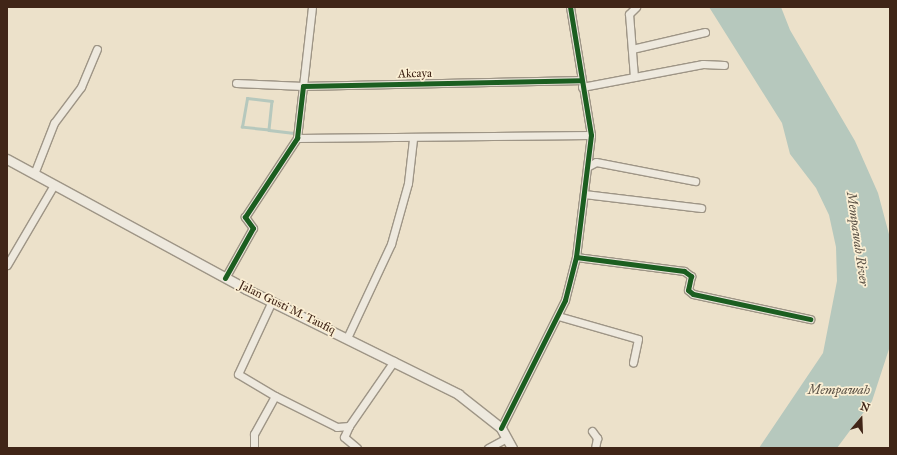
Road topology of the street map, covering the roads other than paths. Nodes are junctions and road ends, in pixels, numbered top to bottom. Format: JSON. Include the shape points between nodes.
{"nodes":[{"id":1,"x":312,"y":7,"type":"edge"},
{"id":2,"x":570,"y":7,"type":"edge"},
{"id":3,"x":636,"y":7,"type":"edge"},
{"id":4,"x":705,"y":32,"type":"dead end"},
{"id":5,"x":97,"y":49,"type":"dead end"},
{"id":6,"x":632,"y":49,"type":"junction"},
{"id":7,"x":724,"y":65,"type":"dead end"},
{"id":8,"x":634,"y":77,"type":"junction"},
{"id":9,"x":236,"y":83,"type":"dead end"},
{"id":10,"x":581,"y":84,"type":"junction"},
{"id":11,"x":303,"y":86,"type":"junction"},
{"id":12,"x":591,"y":135,"type":"junction"},
{"id":13,"x":297,"y":138,"type":"junction"},
{"id":14,"x":413,"y":139,"type":"junction"},
{"id":15,"x":7,"y":159,"type":"edge"},
{"id":16,"x":587,"y":166,"type":"junction"},
{"id":17,"x":34,"y":174,"type":"junction"},
{"id":18,"x":695,"y":180,"type":"dead end"},
{"id":19,"x":54,"y":185,"type":"junction"},
{"id":20,"x":584,"y":194,"type":"junction"},
{"id":21,"x":701,"y":208,"type":"dead end"},
{"id":22,"x":576,"y":257,"type":"junction"},
{"id":23,"x":7,"y":265,"type":"edge"},
{"id":24,"x":226,"y":278,"type":"junction"},
{"id":25,"x":272,"y":301,"type":"junction"},
{"id":26,"x":558,"y":316,"type":"junction"},
{"id":27,"x":810,"y":319,"type":"dead end"},
{"id":28,"x":346,"y":338,"type":"junction"},
{"id":29,"x":394,"y":361,"type":"junction"},
{"id":30,"x":634,"y":362,"type":"dead end"},
{"id":31,"x":275,"y":396,"type":"junction"},
{"id":32,"x":349,"y":426,"type":"junction"},
{"id":33,"x":501,"y":428,"type":"junction"},
{"id":34,"x":592,"y":431,"type":"dead end"},
{"id":35,"x":507,"y":438,"type":"junction"},
{"id":36,"x":254,"y":448,"type":"edge"},
{"id":37,"x":357,"y":448,"type":"edge"},
{"id":38,"x":488,"y":448,"type":"edge"},
{"id":39,"x":512,"y":448,"type":"edge"},
{"id":40,"x":595,"y":448,"type":"edge"}],
"edges":[{"from":1,"to":11,"type":"street"},
{"from":2,"to":10,"type":"street"},
{"from":3,"to":6,"type":"street","via":[[630,14]]},
{"from":4,"to":6,"type":"street"},
{"from":5,"to":17,"type":"street","via":[[81,87],[54,123]]},
{"from":6,"to":8,"type":"street"},
{"from":7,"to":8,"type":"street","name":"Akcaya","via":[[704,64]]},
{"from":8,"to":10,"type":"street","name":"Akcaya"},
{"from":9,"to":11,"type":"street","name":"Akcaya"},
{"from":10,"to":11,"type":"street","name":"Akcaya"},
{"from":10,"to":12,"type":"street"},
{"from":11,"to":13,"type":"street"},
{"from":12,"to":14,"type":"street"},
{"from":12,"to":16,"type":"street"},
{"from":13,"to":14,"type":"street"},
{"from":13,"to":24,"type":"street","via":[[245,217],[253,228]]},
{"from":14,"to":28,"type":"street","via":[[408,183],[391,244]]},
{"from":15,"to":17,"type":"main road","name":"Jalan Gusti M. Taufiq"},
{"from":16,"to":18,"type":"street","via":[[596,162],[609,167],[646,169]]},
{"from":16,"to":20,"type":"street"},
{"from":17,"to":19,"type":"main road","name":"Jalan Gusti M. Taufiq"},
{"from":19,"to":23,"type":"street"},
{"from":19,"to":24,"type":"main road","name":"Jalan Gusti M. Taufiq"},
{"from":20,"to":21,"type":"street"},
{"from":20,"to":22,"type":"street"},
{"from":22,"to":26,"type":"street","via":[[569,288]]},
{"from":22,"to":27,"type":"street","via":[[684,271],[691,276],[688,290],[693,294]]},
{"from":24,"to":25,"type":"main road","name":"Jalan Gusti M. Taufiq"},
{"from":25,"to":28,"type":"main road","name":"Jalan Gusti M. Taufiq"},
{"from":25,"to":31,"type":"street","via":[[238,374]]},
{"from":26,"to":30,"type":"street","via":[[638,339]]},
{"from":26,"to":33,"type":"street"},
{"from":28,"to":29,"type":"main road","name":"Jalan Gusti M. Taufiq"},
{"from":29,"to":32,"type":"street"},
{"from":29,"to":33,"type":"main road","name":"Jalan Gusti M. Taufiq","via":[[458,394]]},
{"from":31,"to":32,"type":"street","via":[[337,427]]},
{"from":31,"to":36,"type":"street","via":[[254,434]]},
{"from":32,"to":37,"type":"street","via":[[344,437]]},
{"from":33,"to":35,"type":"main road","name":"Jalan Gusti M. Taufiq"},
{"from":34,"to":40,"type":"street","via":[[597,438]]},
{"from":35,"to":38,"type":"street"},
{"from":35,"to":39,"type":"main road","name":"Jalan Gusti M. Taufiq"}]}
